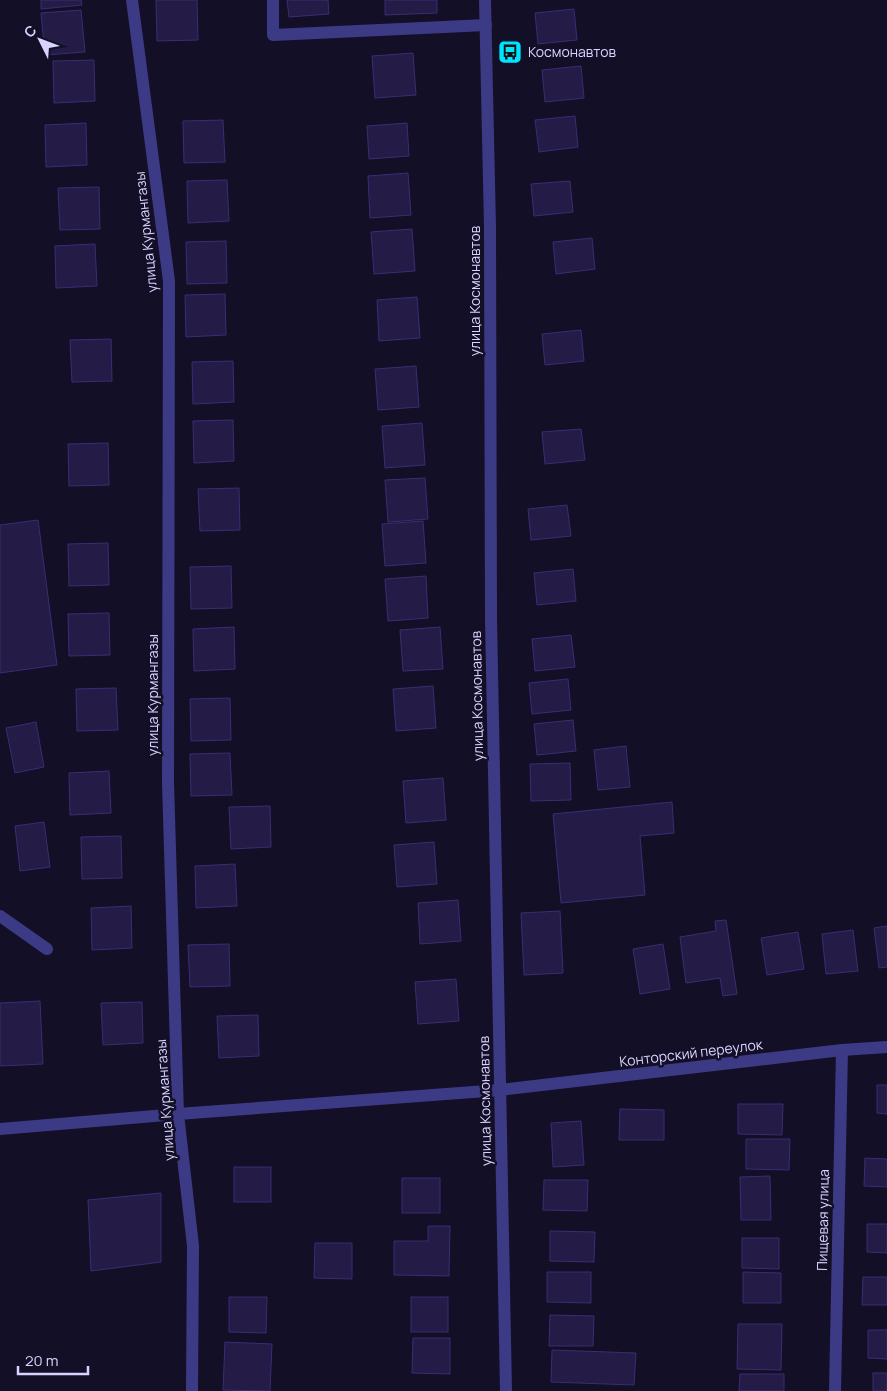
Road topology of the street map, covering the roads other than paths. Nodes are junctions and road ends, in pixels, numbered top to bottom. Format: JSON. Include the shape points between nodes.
{"nodes":[{"id":1,"x":132,"y":0,"type":"edge"},
{"id":2,"x":273,"y":0,"type":"edge"},
{"id":3,"x":485,"y":0,"type":"edge"},
{"id":4,"x":486,"y":26,"type":"junction"},
{"id":5,"x":0,"y":916,"type":"edge"},
{"id":6,"x":47,"y":949,"type":"dead end"},
{"id":7,"x":887,"y":1047,"type":"edge"},
{"id":8,"x":842,"y":1050,"type":"junction"},
{"id":9,"x":500,"y":1090,"type":"junction"},
{"id":10,"x":178,"y":1114,"type":"junction"},
{"id":11,"x":0,"y":1129,"type":"edge"},
{"id":12,"x":192,"y":1391,"type":"edge"},
{"id":13,"x":506,"y":1391,"type":"edge"},
{"id":14,"x":835,"y":1391,"type":"edge"}],
"edges":[{"from":1,"to":10,"type":"street","name":"улица Курмангазы","via":[[168,281],[168,783]]},
{"from":2,"to":4,"type":"street","via":[[273,35]]},
{"from":3,"to":4,"type":"street","name":"улица Космонавтов"},
{"from":4,"to":9,"type":"street","name":"улица Космонавтов","via":[[490,227],[490,619]]},
{"from":5,"to":6,"type":"street"},
{"from":7,"to":8,"type":"street","name":"Конторский переулок"},
{"from":8,"to":9,"type":"street","name":"Конторский переулок"},
{"from":8,"to":14,"type":"street","name":"Пищевая улица"},
{"from":9,"to":10,"type":"street","name":"Конторский переулок"},
{"from":9,"to":13,"type":"street","name":"улица Космонавтов"},
{"from":10,"to":11,"type":"street","name":"Конторский переулок"},
{"from":10,"to":12,"type":"street","name":"улица Курмангазы","via":[[193,1246]]}]}
